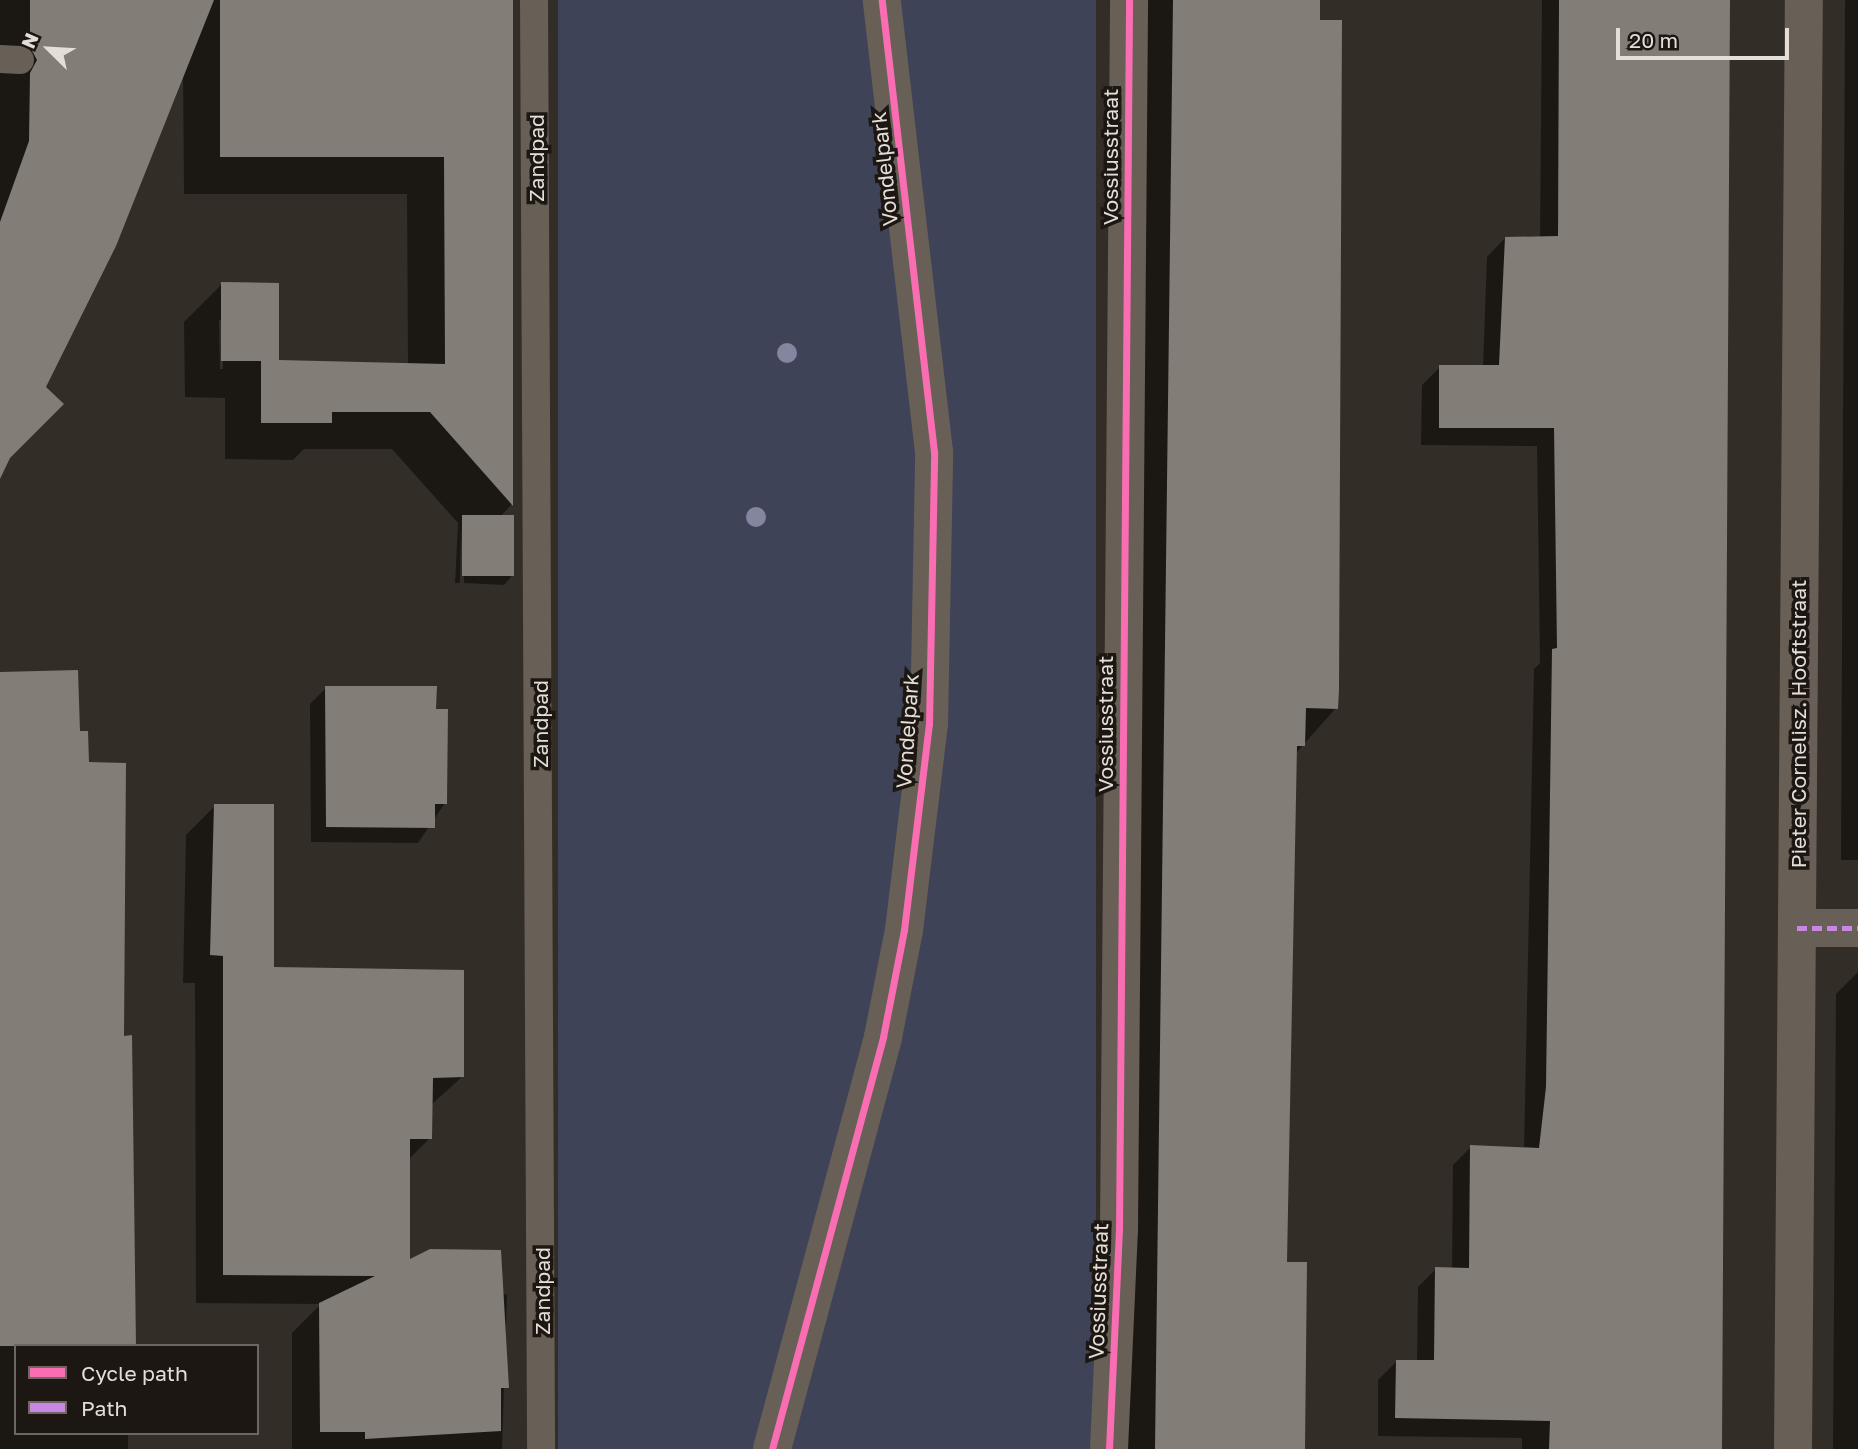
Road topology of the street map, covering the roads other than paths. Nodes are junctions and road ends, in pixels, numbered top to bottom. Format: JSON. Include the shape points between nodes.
{"nodes":[{"id":1,"x":534,"y":0,"type":"edge"},
{"id":2,"x":882,"y":0,"type":"edge"},
{"id":3,"x":1129,"y":0,"type":"edge"},
{"id":4,"x":1804,"y":0,"type":"edge"},
{"id":5,"x":1797,"y":928,"type":"junction"},
{"id":6,"x":1858,"y":928,"type":"edge"},
{"id":7,"x":541,"y":1449,"type":"edge"},
{"id":8,"x":772,"y":1449,"type":"edge"},
{"id":9,"x":1109,"y":1449,"type":"edge"},
{"id":10,"x":1793,"y":1449,"type":"edge"}],
"edges":[{"from":1,"to":7,"type":"lane","name":"Zandpad"},
{"from":2,"to":8,"type":"street","name":"Vondelpark","via":[[934,453],[929,724],[904,930],[883,1037]]},
{"from":3,"to":9,"type":"street","name":"Vossiusstraat","via":[[1119,1229]]},
{"from":4,"to":5,"type":"street","name":"Pieter Cornelisz. Hooftstraat"},
{"from":5,"to":6,"type":"street"},
{"from":5,"to":10,"type":"street","name":"Pieter Cornelisz. Hooftstraat"}]}
